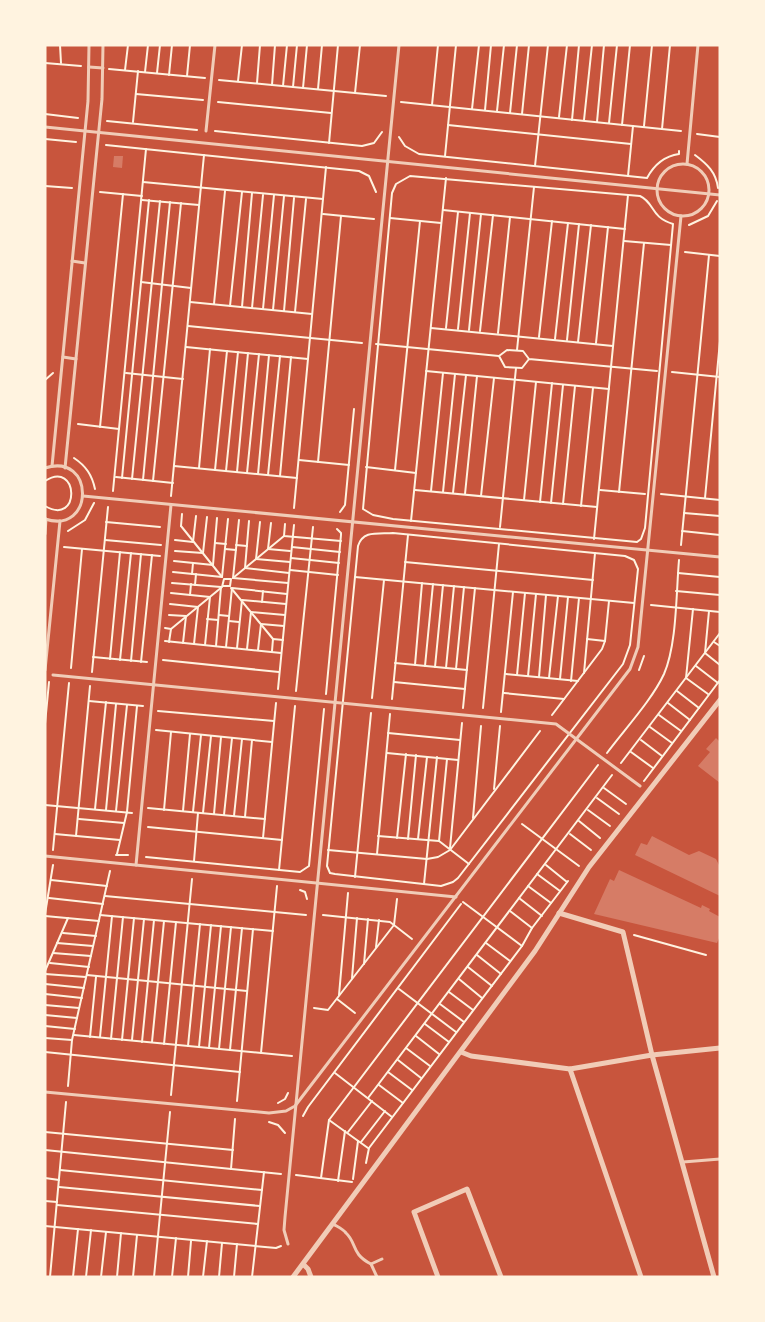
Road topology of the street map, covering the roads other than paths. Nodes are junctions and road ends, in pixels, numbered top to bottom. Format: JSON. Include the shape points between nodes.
{"nodes":[{"id":1,"x":90,"y":45,"type":"edge"},
{"id":2,"x":103,"y":45,"type":"edge"},
{"id":3,"x":215,"y":45,"type":"edge"},
{"id":4,"x":399,"y":45,"type":"edge"},
{"id":5,"x":698,"y":45,"type":"edge"},
{"id":6,"x":89,"y":67,"type":"junction"},
{"id":7,"x":103,"y":68,"type":"junction"},
{"id":8,"x":45,"y":127,"type":"edge"},
{"id":9,"x":85,"y":131,"type":"junction"},
{"id":10,"x":206,"y":131,"type":"road end"},
{"id":11,"x":98,"y":132,"type":"junction"},
{"id":12,"x":387,"y":161,"type":"junction"},
{"id":13,"x":687,"y":164,"type":"junction"},
{"id":14,"x":657,"y":189,"type":"junction"},
{"id":15,"x":709,"y":194,"type":"junction"},
{"id":16,"x":720,"y":195,"type":"edge"},
{"id":17,"x":681,"y":216,"type":"junction"},
{"id":18,"x":72,"y":261,"type":"junction"},
{"id":19,"x":85,"y":263,"type":"junction"},
{"id":20,"x":62,"y":357,"type":"junction"},
{"id":21,"x":76,"y":359,"type":"junction"},
{"id":22,"x":51,"y":466,"type":"junction"},
{"id":23,"x":45,"y":468,"type":"edge"},
{"id":24,"x":65,"y":468,"type":"junction"},
{"id":25,"x":83,"y":496,"type":"junction"},
{"id":26,"x":171,"y":505,"type":"junction"},
{"id":27,"x":46,"y":519,"type":"edge"},
{"id":28,"x":60,"y":521,"type":"junction"},
{"id":29,"x":352,"y":522,"type":"junction"},
{"id":30,"x":45,"y":534,"type":"edge"},
{"id":31,"x":648,"y":551,"type":"junction"},
{"id":32,"x":720,"y":557,"type":"edge"},
{"id":33,"x":45,"y":670,"type":"edge"},
{"id":34,"x":53,"y":675,"type":"dead end"},
{"id":35,"x":153,"y":685,"type":"junction"},
{"id":36,"x":720,"y":700,"type":"edge"},
{"id":37,"x":334,"y":702,"type":"junction"},
{"id":38,"x":577,"y":740,"type":"junction"},
{"id":39,"x":639,"y":786,"type":"road end"},
{"id":40,"x":45,"y":856,"type":"edge"},
{"id":41,"x":136,"y":865,"type":"junction"},
{"id":42,"x":316,"y":882,"type":"junction"},
{"id":43,"x":456,"y":897,"type":"junction"},
{"id":44,"x":559,"y":914,"type":"junction"},
{"id":45,"x":720,"y":1048,"type":"edge"},
{"id":46,"x":460,"y":1052,"type":"junction"},
{"id":47,"x":652,"y":1055,"type":"junction"},
{"id":48,"x":570,"y":1069,"type":"junction"},
{"id":49,"x":45,"y":1092,"type":"edge"},
{"id":50,"x":295,"y":1106,"type":"junction"},
{"id":51,"x":720,"y":1159,"type":"edge"},
{"id":52,"x":681,"y":1162,"type":"junction"},
{"id":53,"x":333,"y":1224,"type":"junction"},
{"id":54,"x":288,"y":1244,"type":"road end"},
{"id":55,"x":382,"y":1260,"type":"dead end"},
{"id":56,"x":303,"y":1264,"type":"junction"},
{"id":57,"x":371,"y":1264,"type":"junction"},
{"id":58,"x":293,"y":1277,"type":"edge"},
{"id":59,"x":310,"y":1277,"type":"edge"},
{"id":60,"x":377,"y":1277,"type":"edge"},
{"id":61,"x":438,"y":1277,"type":"edge"},
{"id":62,"x":501,"y":1277,"type":"edge"},
{"id":63,"x":641,"y":1277,"type":"edge"},
{"id":64,"x":714,"y":1277,"type":"edge"}],
"edges":[{"from":1,"to":6,"type":"lane"},
{"from":2,"to":7,"type":"lane"},
{"from":3,"to":10,"type":"lane"},
{"from":4,"to":12,"type":"lane"},
{"from":5,"to":13,"type":"lane"},
{"from":6,"to":7,"type":"lane"},
{"from":6,"to":9,"type":"lane"},
{"from":7,"to":11,"type":"lane"},
{"from":8,"to":9,"type":"lane"},
{"from":9,"to":11,"type":"lane"},
{"from":9,"to":18,"type":"lane"},
{"from":11,"to":12,"type":"lane"},
{"from":11,"to":19,"type":"lane"},
{"from":12,"to":14,"type":"lane"},
{"from":12,"to":29,"type":"lane"},
{"from":13,"to":14,"type":"lane","via":[[670,168],[658,180]]},
{"from":13,"to":15,"type":"lane","via":[[701,171]]},
{"from":14,"to":15,"type":"lane"},
{"from":14,"to":17,"type":"lane","via":[[661,205]]},
{"from":15,"to":16,"type":"lane"},
{"from":15,"to":17,"type":"lane","via":[[697,213]]},
{"from":17,"to":31,"type":"lane"},
{"from":18,"to":19,"type":"lane"},
{"from":18,"to":20,"type":"lane"},
{"from":19,"to":21,"type":"lane"},
{"from":20,"to":21,"type":"lane"},
{"from":20,"to":22,"type":"lane"},
{"from":21,"to":24,"type":"lane"},
{"from":22,"to":23,"type":"lane"},
{"from":22,"to":24,"type":"lane"},
{"from":24,"to":25,"type":"lane","via":[[80,480]]},
{"from":25,"to":26,"type":"lane"},
{"from":25,"to":28,"type":"lane","via":[[74,515]]},
{"from":26,"to":29,"type":"lane"},
{"from":26,"to":35,"type":"lane"},
{"from":27,"to":28,"type":"lane"},
{"from":27,"to":30,"type":"lane"},
{"from":28,"to":33,"type":"lane"},
{"from":29,"to":31,"type":"lane"},
{"from":29,"to":37,"type":"lane"},
{"from":31,"to":32,"type":"lane"},
{"from":31,"to":38,"type":"lane","via":[[637,655]]},
{"from":34,"to":35,"type":"lane"},
{"from":35,"to":37,"type":"lane"},
{"from":35,"to":41,"type":"lane"},
{"from":36,"to":44,"type":"street","via":[[589,867]]},
{"from":37,"to":38,"type":"lane","via":[[556,724]]},
{"from":37,"to":42,"type":"lane"},
{"from":38,"to":39,"type":"lane"},
{"from":38,"to":43,"type":"lane"},
{"from":40,"to":41,"type":"lane"},
{"from":41,"to":42,"type":"lane"},
{"from":42,"to":43,"type":"lane"},
{"from":42,"to":50,"type":"lane"},
{"from":43,"to":50,"type":"lane"},
{"from":44,"to":46,"type":"street"},
{"from":44,"to":47,"type":"street","via":[[623,932]]},
{"from":45,"to":47,"type":"street"},
{"from":46,"to":48,"type":"street"},
{"from":46,"to":53,"type":"street"},
{"from":47,"to":48,"type":"street"},
{"from":47,"to":52,"type":"street"},
{"from":48,"to":63,"type":"street"},
{"from":49,"to":50,"type":"lane","via":[[278,1113]]},
{"from":50,"to":54,"type":"lane","via":[[285,1217]]},
{"from":51,"to":52,"type":"lane"},
{"from":52,"to":64,"type":"street"},
{"from":53,"to":56,"type":"street"},
{"from":53,"to":57,"type":"lane","via":[[348,1234],[355,1251]]},
{"from":55,"to":57,"type":"lane"},
{"from":56,"to":58,"type":"street"},
{"from":56,"to":59,"type":"street"},
{"from":57,"to":60,"type":"lane"},
{"from":61,"to":62,"type":"street","via":[[414,1212],[467,1189]]}]}
